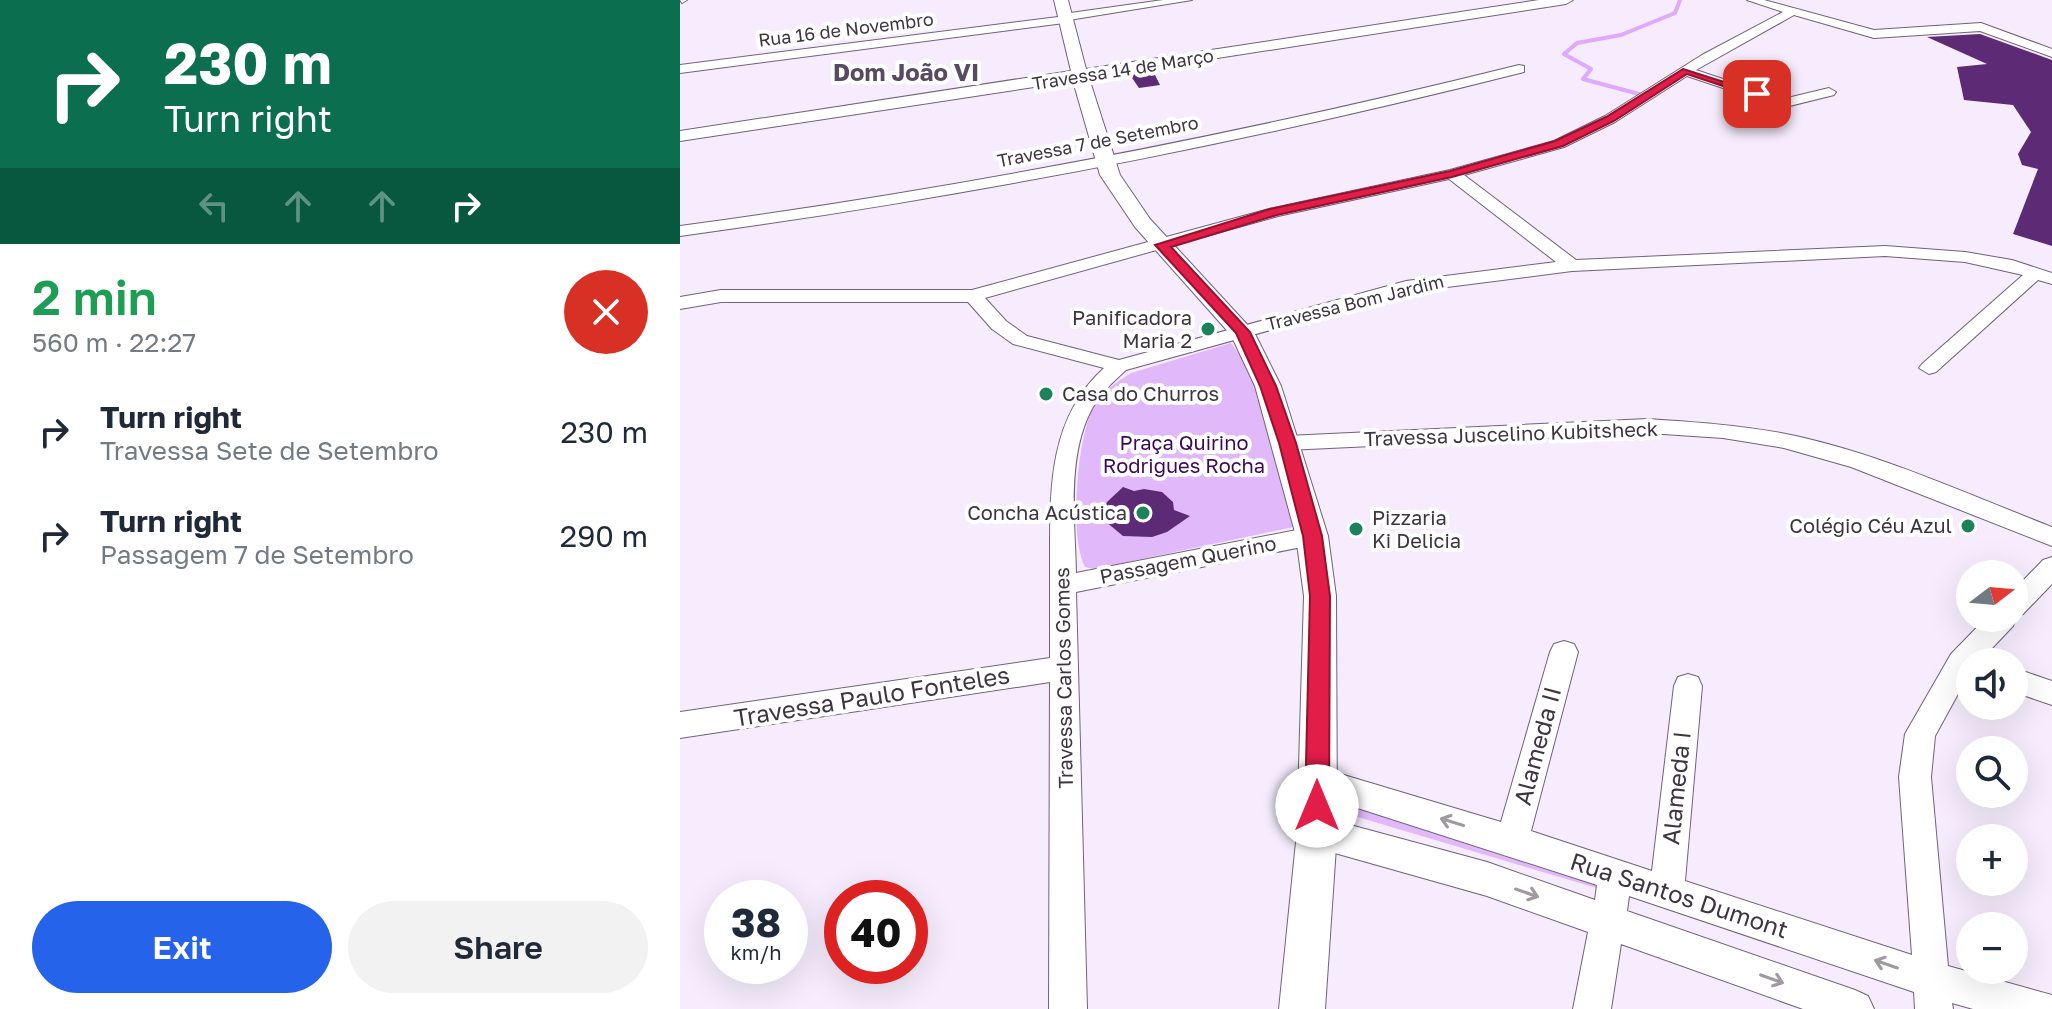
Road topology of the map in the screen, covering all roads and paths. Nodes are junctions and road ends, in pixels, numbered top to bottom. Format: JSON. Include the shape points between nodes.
{"nodes":[{"id":1,"x":1061,"y":0,"type":"edge"},
{"id":2,"x":1187,"y":0,"type":"edge"},
{"id":3,"x":1566,"y":0,"type":"edge"},
{"id":4,"x":1752,"y":0,"type":"edge"},
{"id":5,"x":1792,"y":12,"type":"junction"},
{"id":6,"x":1064,"y":18,"type":"junction"},
{"id":7,"x":2052,"y":53,"type":"edge"},
{"id":8,"x":680,"y":69,"type":"edge"},
{"id":9,"x":1519,"y":69,"type":"dead end"},
{"id":10,"x":1686,"y":71,"type":"junction"},
{"id":11,"x":1079,"y":77,"type":"junction"},
{"id":12,"x":1829,"y":92,"type":"dead end"},
{"id":13,"x":1783,"y":104,"type":"junction"},
{"id":14,"x":1741,"y":114,"type":"dead end"},
{"id":15,"x":680,"y":136,"type":"edge"},
{"id":16,"x":1104,"y":162,"type":"junction"},
{"id":17,"x":1452,"y":174,"type":"junction"},
{"id":18,"x":680,"y":231,"type":"edge"},
{"id":19,"x":1162,"y":245,"type":"junction"},
{"id":20,"x":1572,"y":266,"type":"junction"},
{"id":21,"x":2044,"y":276,"type":"edge"},
{"id":22,"x":973,"y":296,"type":"junction"},
{"id":23,"x":680,"y":303,"type":"edge"},
{"id":24,"x":1242,"y":332,"type":"junction"},
{"id":25,"x":1119,"y":366,"type":"junction"},
{"id":26,"x":1929,"y":368,"type":"dead end"},
{"id":27,"x":1287,"y":443,"type":"junction"},
{"id":28,"x":1312,"y":536,"type":"junction"},
{"id":29,"x":2052,"y":537,"type":"edge"},
{"id":30,"x":2052,"y":567,"type":"edge"},
{"id":31,"x":1063,"y":585,"type":"junction"},
{"id":32,"x":2028,"y":592,"type":"edge"},
{"id":33,"x":1992,"y":632,"type":"edge"},
{"id":34,"x":1979,"y":648,"type":"edge"},
{"id":35,"x":1564,"y":652,"type":"dead end"},
{"id":36,"x":1064,"y":668,"type":"junction"},
{"id":37,"x":1956,"y":679,"type":"edge"},
{"id":38,"x":2028,"y":685,"type":"edge"},
{"id":39,"x":1688,"y":686,"type":"dead end"},
{"id":40,"x":2052,"y":693,"type":"edge"},
{"id":41,"x":680,"y":725,"type":"edge"},
{"id":42,"x":1317,"y":781,"type":"junction"},
{"id":43,"x":1317,"y":832,"type":"junction"},
{"id":44,"x":1512,"y":841,"type":"junction"},
{"id":45,"x":1616,"y":876,"type":"junction"},
{"id":46,"x":1667,"y":891,"type":"junction"},
{"id":47,"x":1607,"y":921,"type":"junction"},
{"id":48,"x":1932,"y":994,"type":"edge"},
{"id":49,"x":1068,"y":1009,"type":"edge"},
{"id":50,"x":1302,"y":1009,"type":"edge"},
{"id":51,"x":1592,"y":1009,"type":"edge"},
{"id":52,"x":1855,"y":1009,"type":"edge"},
{"id":53,"x":2041,"y":1009,"type":"edge"}],
"edges":[{"from":1,"to":6,"type":"street"},
{"from":2,"to":6,"type":"street","name":"Rua 16 de Novembro"},
{"from":3,"to":11,"type":"street","name":"Travessa 14 de Março"},
{"from":4,"to":5,"type":"street"},
{"from":5,"to":7,"type":"street","via":[[1883,35],[1981,27]]},
{"from":5,"to":10,"type":"street"},
{"from":6,"to":8,"type":"street","name":"Rua 16 de Novembro"},
{"from":6,"to":11,"type":"street"},
{"from":9,"to":16,"type":"street","name":"Travessa 7 de Setembro","via":[[1386,103]]},
{"from":10,"to":13,"type":"street"},
{"from":10,"to":17,"type":"street","via":[[1584,133]]},
{"from":11,"to":15,"type":"street","name":"Travessa 14 de Março"},
{"from":11,"to":16,"type":"street"},
{"from":12,"to":13,"type":"street"},
{"from":13,"to":14,"type":"street"},
{"from":16,"to":18,"type":"street","name":"Travessa 7 de Setembro","via":[[863,207]]},
{"from":16,"to":19,"type":"street","via":[[1127,203]]},
{"from":17,"to":19,"type":"street","via":[[1308,203]]},
{"from":17,"to":20,"type":"street"},
{"from":19,"to":22,"type":"street"},
{"from":19,"to":24,"type":"street"},
{"from":20,"to":21,"type":"street","name":"Travessa Bom Jardim","via":[[1885,251],[1965,257]]},
{"from":20,"to":24,"type":"street","name":"Travessa Bom Jardim","via":[[1406,287]]},
{"from":21,"to":26,"type":"street"},
{"from":22,"to":23,"type":"street","via":[[721,296]]},
{"from":22,"to":25,"type":"street","via":[[1020,340]]},
{"from":24,"to":25,"type":"street","name":"Travessa Bom Jardim"},
{"from":24,"to":27,"type":"street"},
{"from":25,"to":31,"type":"street","name":"Travessa Carlos Gomes","via":[[1089,394],[1070,431],[1062,490]]},
{"from":27,"to":28,"type":"street"},
{"from":27,"to":29,"type":"street","name":"Travessa Juscelino Kubitsheck","via":[[1648,426],[1723,431],[1859,461]]},
{"from":28,"to":31,"type":"street","name":"Passagem Querino"},
{"from":28,"to":42,"type":"street","via":[[1320,596]]},
{"from":30,"to":32,"type":"street"},
{"from":31,"to":36,"type":"street","name":"Travessa Carlos Gomes"},
{"from":33,"to":34,"type":"street"},
{"from":35,"to":44,"type":"street","name":"Alameda II"},
{"from":36,"to":41,"type":"street","name":"Travessa Paulo Fonteles"},
{"from":36,"to":49,"type":"street","name":"Travessa Carlos Gomes"},
{"from":37,"to":48,"type":"street","via":[[1920,734],[1915,777]]},
{"from":38,"to":40,"type":"street"},
{"from":39,"to":46,"type":"street","name":"Alameda I"},
{"from":42,"to":43,"type":"street"},
{"from":44,"to":42,"type":"street","name":"Rua Santos Dumont","one_way":true},
{"from":43,"to":47,"type":"street","one_way":true,"via":[[1487,879]]},
{"from":43,"to":50,"type":"street"},
{"from":44,"to":45,"type":"street","name":"Rua Santos Dumont"},
{"from":45,"to":46,"type":"street","name":"Rua Santos Dumont"},
{"from":45,"to":47,"type":"street"},
{"from":48,"to":46,"type":"street","name":"Rua Santos Dumont","one_way":true},
{"from":47,"to":51,"type":"street"},
{"from":47,"to":52,"type":"street","one_way":true},
{"from":48,"to":53,"type":"street","name":"Rua Santos Dumont"}]}
